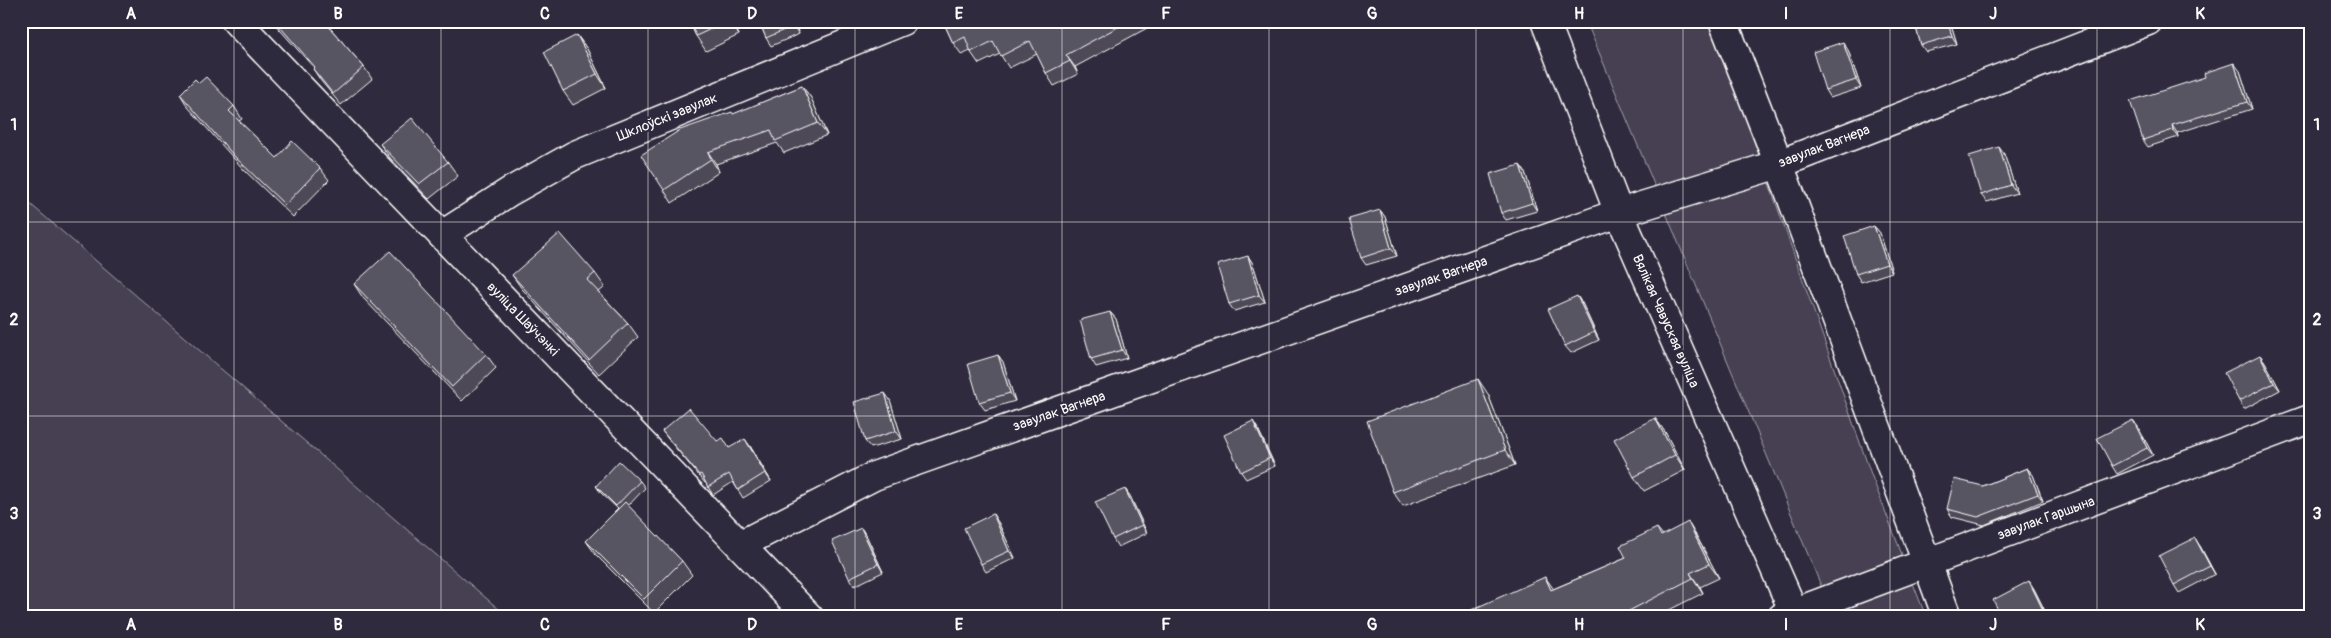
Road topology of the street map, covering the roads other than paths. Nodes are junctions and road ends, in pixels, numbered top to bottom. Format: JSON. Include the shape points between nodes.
{"nodes":[{"id":1,"x":236,"y":21,"type":"edge"},
{"id":2,"x":902,"y":21,"type":"edge"},
{"id":3,"x":1544,"y":21,"type":"edge"},
{"id":4,"x":1723,"y":21,"type":"edge"},
{"id":5,"x":2148,"y":21,"type":"edge"},
{"id":6,"x":1779,"y":164,"type":"junction"},
{"id":7,"x":1619,"y":213,"type":"junction"},
{"id":8,"x":442,"y":235,"type":"junction"},
{"id":9,"x":2310,"y":419,"type":"edge"},
{"id":10,"x":740,"y":545,"type":"junction"},
{"id":11,"x":1926,"y":563,"type":"junction"},
{"id":12,"x":1790,"y":615,"type":"edge"},
{"id":13,"x":810,"y":617,"type":"edge"},
{"id":14,"x":1947,"y":617,"type":"edge"}],
"edges":[{"from":1,"to":8,"type":"street","name":"вуліца Шаўчэнкі"},
{"from":2,"to":8,"type":"street","name":"Шклоўскі завулак","via":[[575,155]]},
{"from":3,"to":7,"type":"street","name":"Вялікая Чавуская вуліца"},
{"from":4,"to":6,"type":"street"},
{"from":5,"to":6,"type":"street","name":"завулак Вагнера"},
{"from":6,"to":7,"type":"street","name":"завулак Вагнера"},
{"from":6,"to":11,"type":"street"},
{"from":7,"to":10,"type":"street","name":"завулак Вагнера","via":[[874,476]]},
{"from":7,"to":12,"type":"street","name":"Вялікая Чавуская вуліца"},
{"from":8,"to":10,"type":"street","name":"вуліца Шаўчэнкі"},
{"from":9,"to":11,"type":"street","name":"завулак Гаршына"},
{"from":10,"to":13,"type":"street","name":"вуліца Шаўчэнкі"},
{"from":11,"to":12,"type":"street","name":"завулак Гаршына"},
{"from":11,"to":14,"type":"street"}]}
